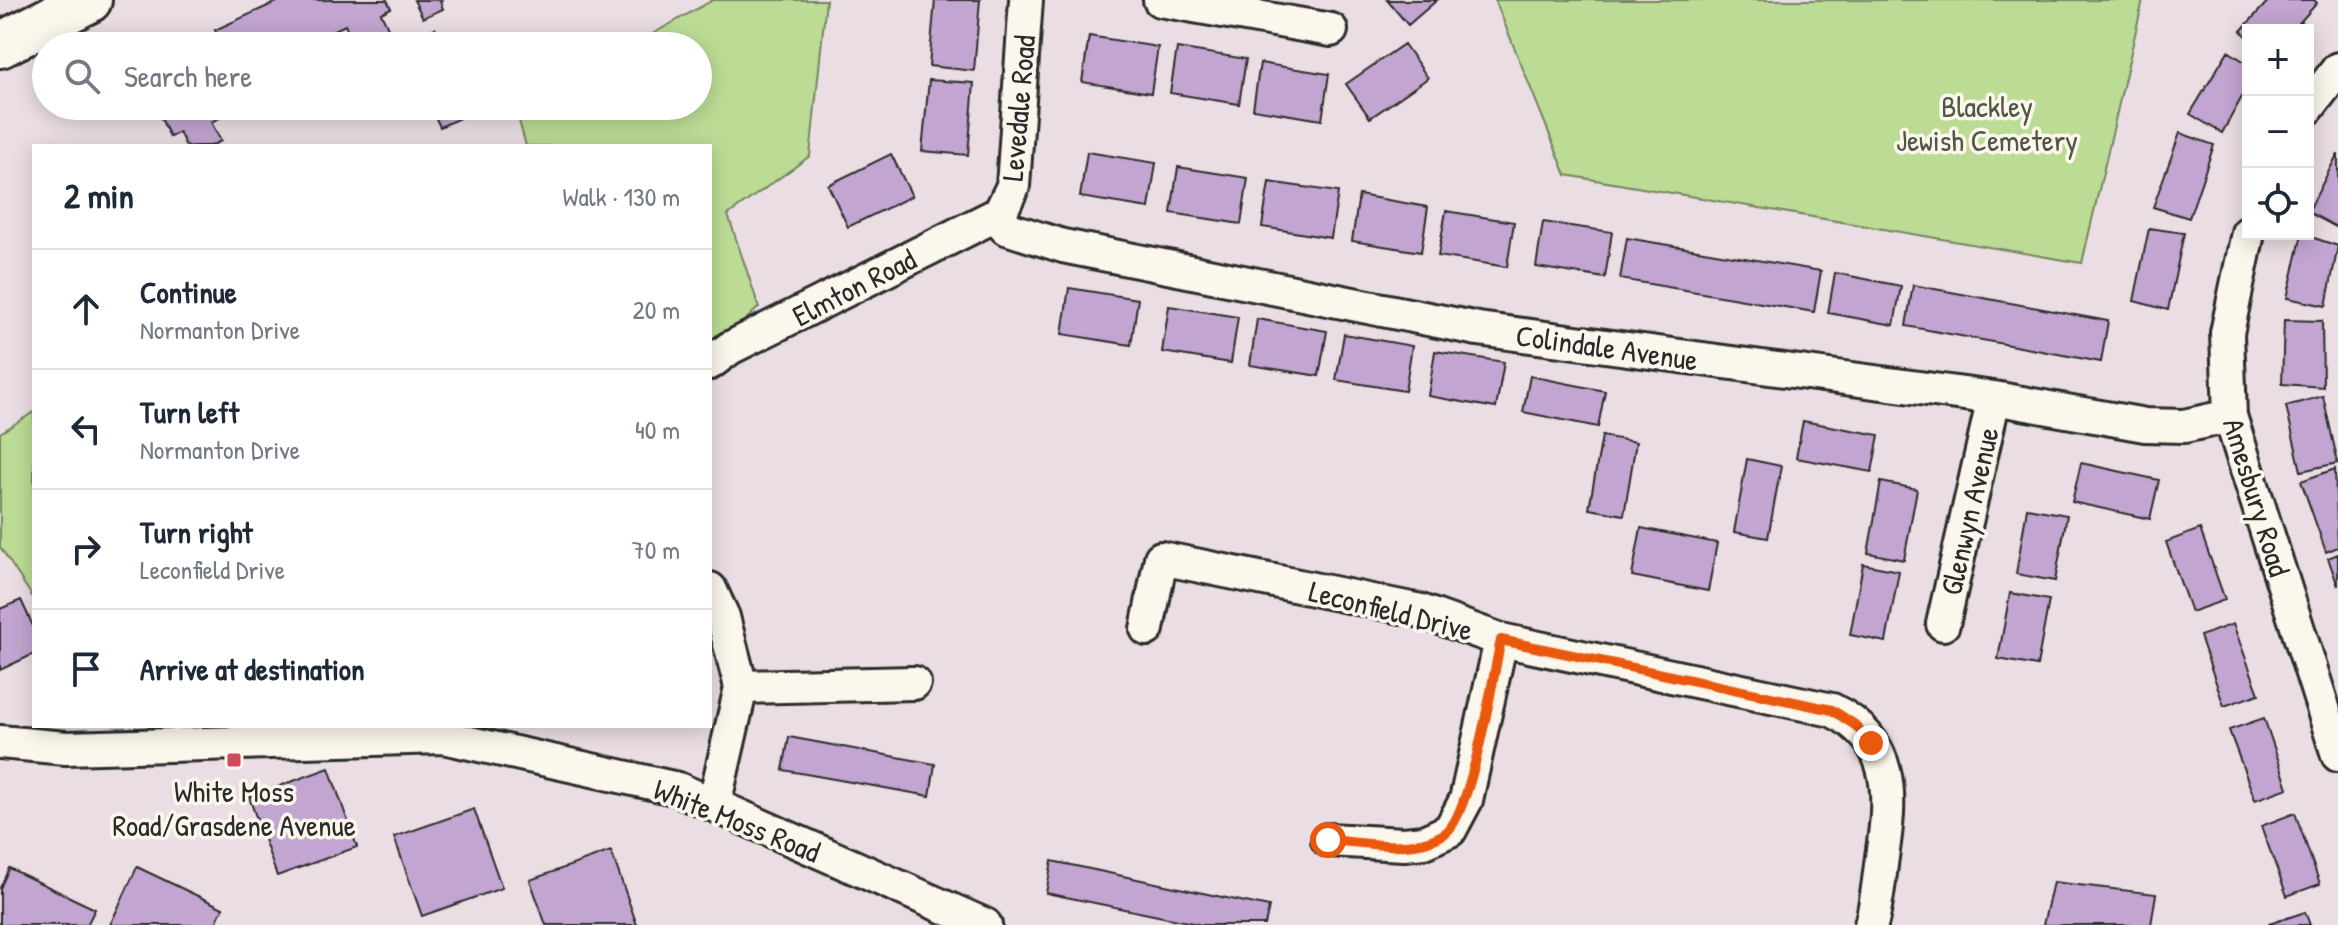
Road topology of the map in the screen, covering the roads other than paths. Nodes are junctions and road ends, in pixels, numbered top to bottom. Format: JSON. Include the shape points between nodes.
{"nodes":[{"id":1,"x":89,"y":0,"type":"edge"},
{"id":2,"x":1026,"y":0,"type":"edge"},
{"id":3,"x":1160,"y":0,"type":"edge"},
{"id":4,"x":1331,"y":30,"type":"dead end"},
{"id":5,"x":0,"y":45,"type":"edge"},
{"id":6,"x":2338,"y":69,"type":"edge"},
{"id":7,"x":2314,"y":100,"type":"edge"},
{"id":8,"x":1000,"y":213,"type":"junction"},
{"id":9,"x":2247,"y":240,"type":"edge"},
{"id":10,"x":712,"y":362,"type":"edge"},
{"id":11,"x":1994,"y":398,"type":"junction"},
{"id":12,"x":2230,"y":416,"type":"junction"},
{"id":13,"x":712,"y":593,"type":"edge"},
{"id":14,"x":1943,"y":624,"type":"dead end"},
{"id":15,"x":1147,"y":629,"type":"dead end"},
{"id":16,"x":1501,"y":640,"type":"junction"},
{"id":17,"x":914,"y":683,"type":"dead end"},
{"id":18,"x":741,"y":687,"type":"junction"},
{"id":19,"x":0,"y":742,"type":"edge"},
{"id":20,"x":2338,"y":755,"type":"edge"},
{"id":21,"x":714,"y":805,"type":"junction"},
{"id":22,"x":1328,"y":840,"type":"dead end"},
{"id":23,"x":985,"y":925,"type":"edge"},
{"id":24,"x":1871,"y":925,"type":"edge"}],
"edges":[{"from":1,"to":5,"type":"main road"},
{"from":2,"to":8,"type":"street","name":"Levedale Road","via":[[1013,186]]},
{"from":3,"to":4,"type":"street"},
{"from":6,"to":7,"type":"street"},
{"from":8,"to":10,"type":"street","name":"Elmton Road"},
{"from":8,"to":11,"type":"street","name":"Colindale Avenue","via":[[1006,228],[1063,246],[1478,329]]},
{"from":9,"to":12,"type":"street","name":"Amesbury Road","via":[[2227,333]]},
{"from":11,"to":12,"type":"street","name":"Colindale Avenue","via":[[2145,425],[2184,426]]},
{"from":11,"to":14,"type":"street","name":"Glenwyn Avenue"},
{"from":12,"to":20,"type":"street","name":"Amesbury Road"},
{"from":13,"to":18,"type":"street"},
{"from":15,"to":16,"type":"street","name":"Leconfield Drive","via":[[1161,558],[1421,611]]},
{"from":16,"to":22,"type":"street","via":[[1466,800],[1450,830],[1404,844]]},
{"from":16,"to":24,"type":"street","name":"Leconfield Drive","via":[[1832,710],[1855,725],[1880,758],[1890,791]]},
{"from":17,"to":18,"type":"street"},
{"from":18,"to":21,"type":"street"},
{"from":19,"to":21,"type":"street","name":"White Moss Road","via":[[66,748],[443,737],[678,789]]},
{"from":21,"to":23,"type":"street","name":"White Moss Road"}]}
